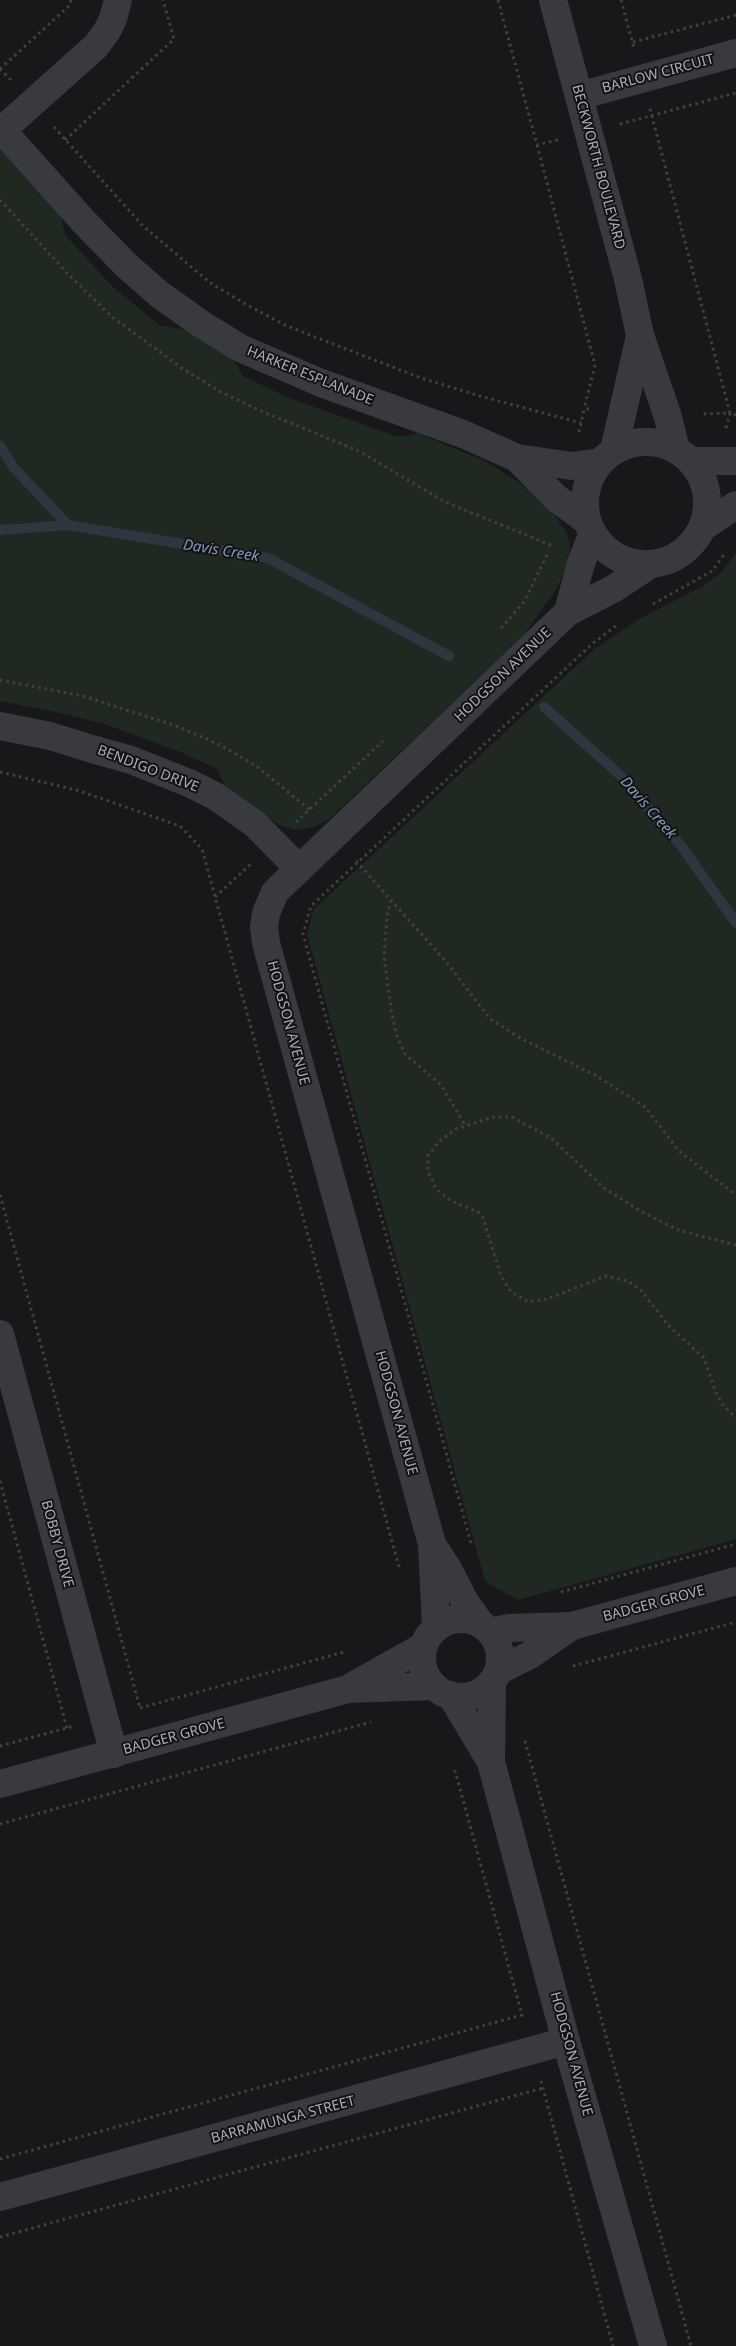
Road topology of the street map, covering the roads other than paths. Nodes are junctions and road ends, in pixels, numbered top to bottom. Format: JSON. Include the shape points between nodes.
{"nodes":[{"id":1,"x":118,"y":0,"type":"edge"},
{"id":2,"x":553,"y":0,"type":"edge"},
{"id":3,"x":736,"y":53,"type":"edge"},
{"id":4,"x":579,"y":96,"type":"junction"},
{"id":5,"x":1,"y":129,"type":"edge"},
{"id":6,"x":640,"y":335,"type":"junction"},
{"id":7,"x":684,"y":455,"type":"junction"},
{"id":8,"x":607,"y":456,"type":"junction"},
{"id":9,"x":517,"y":458,"type":"junction"},
{"id":10,"x":736,"y":461,"type":"edge"},
{"id":11,"x":736,"y":505,"type":"edge"},
{"id":12,"x":590,"y":527,"type":"junction"},
{"id":13,"x":703,"y":527,"type":"junction"},
{"id":14,"x":651,"y":564,"type":"junction"},
{"id":15,"x":568,"y":612,"type":"junction"},
{"id":16,"x":0,"y":726,"type":"edge"},
{"id":17,"x":299,"y":869,"type":"junction"},
{"id":18,"x":0,"y":1334,"type":"edge"},
{"id":19,"x":432,"y":1544,"type":"junction"},
{"id":20,"x":736,"y":1581,"type":"edge"},
{"id":21,"x":572,"y":1626,"type":"junction"},
{"id":22,"x":485,"y":1627,"type":"junction"},
{"id":23,"x":430,"y":1636,"type":"junction"},
{"id":24,"x":495,"y":1677,"type":"junction"},
{"id":25,"x":348,"y":1690,"type":"junction"},
{"id":26,"x":442,"y":1691,"type":"junction"},
{"id":27,"x":114,"y":1754,"type":"junction"},
{"id":28,"x":492,"y":1762,"type":"junction"},
{"id":29,"x":0,"y":1784,"type":"edge"},
{"id":30,"x":566,"y":2041,"type":"junction"},
{"id":31,"x":0,"y":2197,"type":"edge"},
{"id":32,"x":653,"y":2346,"type":"edge"}],
"edges":[{"from":1,"to":5,"type":"street","via":[[110,25],[96,46]]},
{"from":2,"to":4,"type":"street","name":"BECKWORTH BOULEVARD"},
{"from":3,"to":4,"type":"street","name":"BARLOW CIRCUIT"},
{"from":4,"to":6,"type":"street","name":"BECKWORTH BOULEVARD"},
{"from":5,"to":9,"type":"street","name":"HARKER ESPLANADE","via":[[127,266],[201,324],[276,365],[463,434]]},
{"from":6,"to":7,"type":"street","name":"BECKWORTH BOULEVARD"},
{"from":6,"to":8,"type":"street","name":"BECKWORTH BOULEVARD"},
{"from":7,"to":8,"type":"street","via":[[642,442],[628,444]]},
{"from":7,"to":10,"type":"street"},
{"from":7,"to":13,"type":"street","via":[[701,474],[706,489]]},
{"from":8,"to":9,"type":"street","name":"HARKER ESPLANADE","via":[[572,466]]},
{"from":8,"to":12,"type":"street","via":[[586,492]]},
{"from":9,"to":12,"type":"street","name":"HARKER ESPLANADE"},
{"from":11,"to":13,"type":"street"},
{"from":12,"to":14,"type":"street","via":[[605,548],[617,557]]},
{"from":12,"to":15,"type":"street"},
{"from":13,"to":14,"type":"street","via":[[696,540],[684,551]]},
{"from":14,"to":15,"type":"street","name":"HODGSON AVENUE"},
{"from":15,"to":17,"type":"street","name":"HODGSON AVENUE"},
{"from":16,"to":17,"type":"street","name":"BENDIGO DRIVE","via":[[92,748],[189,783],[256,824]]},
{"from":17,"to":19,"type":"street","name":"HODGSON AVENUE","via":[[275,892],[269,904],[264,927],[266,943]]},
{"from":18,"to":27,"type":"street","name":"BOBBY DRIVE"},
{"from":19,"to":22,"type":"street","name":"HODGSON AVENUE","via":[[465,1602]]},
{"from":19,"to":23,"type":"street","name":"HODGSON AVENUE"},
{"from":20,"to":21,"type":"street","name":"BADGER GROVE"},
{"from":21,"to":22,"type":"street","name":"BADGER GROVE"},
{"from":21,"to":24,"type":"street","name":"BADGER GROVE"},
{"from":22,"to":23,"type":"street","via":[[457,1619],[446,1621]]},
{"from":22,"to":24,"type":"street","via":[[500,1650]]},
{"from":23,"to":25,"type":"street","name":"BADGER GROVE"},
{"from":23,"to":26,"type":"street","via":[[424,1667],[427,1677]]},
{"from":24,"to":26,"type":"street","via":[[484,1690],[473,1695],[462,1697]]},
{"from":24,"to":28,"type":"street","name":"HODGSON AVENUE"},
{"from":25,"to":26,"type":"street","name":"BADGER GROVE"},
{"from":25,"to":27,"type":"street","name":"BADGER GROVE"},
{"from":26,"to":28,"type":"street","name":"HODGSON AVENUE"},
{"from":27,"to":29,"type":"street","name":"BADGER GROVE"},
{"from":28,"to":30,"type":"street","name":"HODGSON AVENUE"},
{"from":30,"to":31,"type":"street","name":"BARRAMUNGA STREET"},
{"from":30,"to":32,"type":"street","name":"HODGSON AVENUE"}]}
